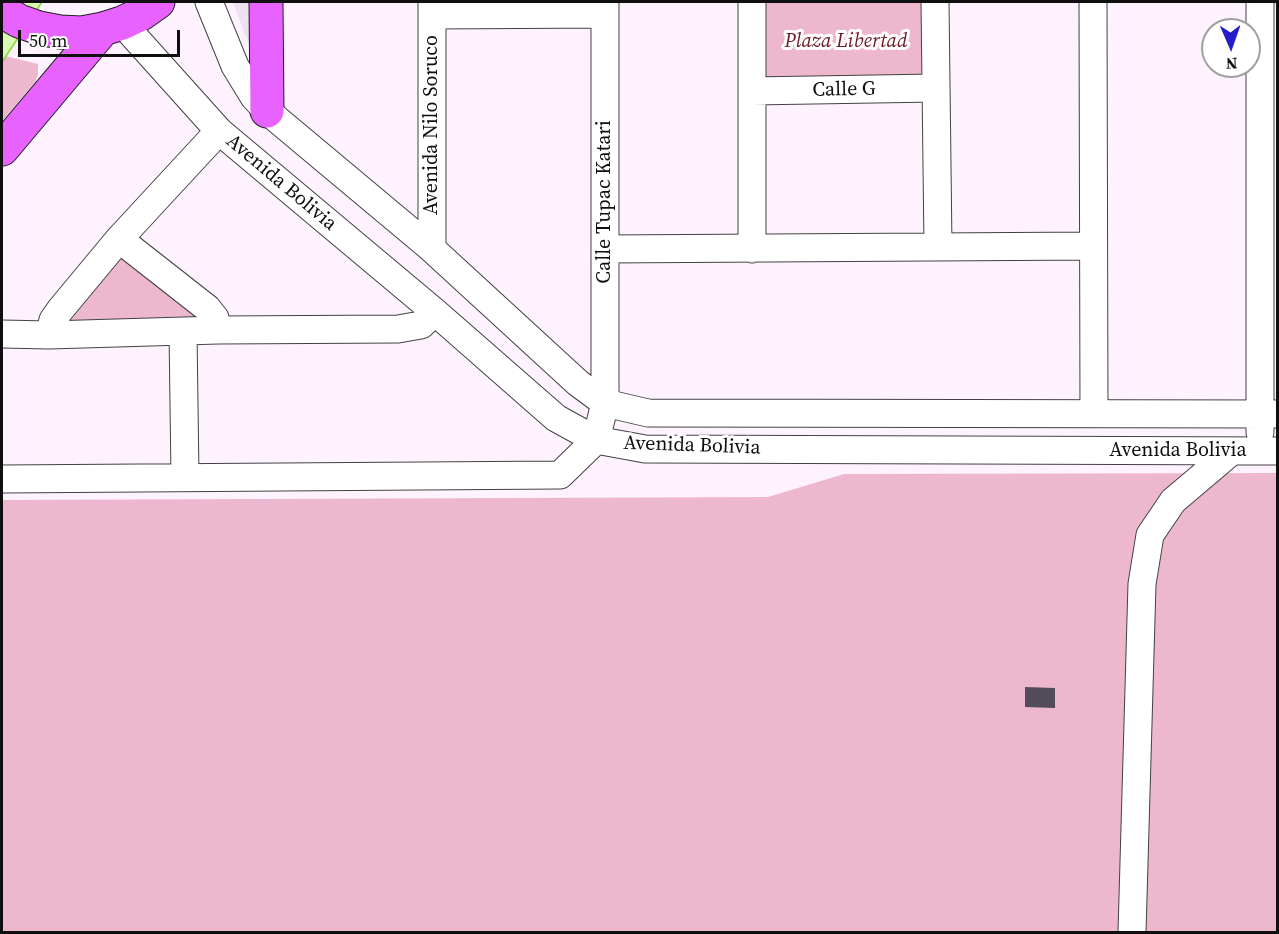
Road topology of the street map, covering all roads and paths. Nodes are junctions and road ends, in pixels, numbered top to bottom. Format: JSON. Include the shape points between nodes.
{"nodes":[{"id":1,"x":158,"y":2,"type":"edge"},
{"id":2,"x":209,"y":2,"type":"edge"},
{"id":3,"x":266,"y":2,"type":"edge"},
{"id":4,"x":752,"y":2,"type":"edge"},
{"id":5,"x":935,"y":2,"type":"edge"},
{"id":6,"x":1094,"y":2,"type":"edge"},
{"id":7,"x":1260,"y":2,"type":"edge"},
{"id":8,"x":432,"y":8,"type":"edge"},
{"id":9,"x":605,"y":8,"type":"edge"},
{"id":10,"x":2,"y":11,"type":"edge"},
{"id":11,"x":102,"y":29,"type":"junction"},
{"id":12,"x":936,"y":88,"type":"junction"},
{"id":13,"x":752,"y":91,"type":"junction"},
{"id":14,"x":267,"y":111,"type":"junction"},
{"id":15,"x":219,"y":131,"type":"junction"},
{"id":16,"x":2,"y":150,"type":"edge"},
{"id":17,"x":119,"y":239,"type":"junction"},
{"id":18,"x":1093,"y":246,"type":"junction"},
{"id":19,"x":938,"y":247,"type":"junction"},
{"id":20,"x":432,"y":249,"type":"junction"},
{"id":21,"x":605,"y":249,"type":"junction"},
{"id":22,"x":752,"y":249,"type":"junction"},
{"id":23,"x":435,"y":312,"type":"junction"},
{"id":24,"x":218,"y":330,"type":"junction"},
{"id":25,"x":183,"y":332,"type":"junction"},
{"id":26,"x":2,"y":334,"type":"edge"},
{"id":27,"x":49,"y":335,"type":"junction"},
{"id":28,"x":605,"y":403,"type":"junction"},
{"id":29,"x":1094,"y":413,"type":"junction"},
{"id":30,"x":1269,"y":414,"type":"edge"},
{"id":31,"x":596,"y":440,"type":"junction"},
{"id":32,"x":1232,"y":451,"type":"junction"},
{"id":33,"x":1269,"y":452,"type":"edge"},
{"id":34,"x":184,"y":477,"type":"junction"},
{"id":35,"x":2,"y":479,"type":"edge"},
{"id":36,"x":1132,"y":933,"type":"edge"}],
"edges":[{"from":1,"to":11,"type":"main road","via":[[141,14]]},
{"from":2,"to":14,"type":"street","name":"Avenida Bolivia","via":[[235,66]]},
{"from":3,"to":14,"type":"main road"},
{"from":4,"to":13,"type":"street"},
{"from":5,"to":12,"type":"street"},
{"from":6,"to":18,"type":"street"},
{"from":7,"to":30,"type":"street"},
{"from":8,"to":9,"type":"street"},
{"from":8,"to":20,"type":"street","name":"Avenida Nilo Soruco"},
{"from":9,"to":21,"type":"street","name":"Calle Tupac Katari"},
{"from":10,"to":11,"type":"main road","via":[[19,21],[60,32]]},
{"from":11,"to":15,"type":"street","name":"Avenida Bolivia"},
{"from":11,"to":16,"type":"main road"},
{"from":12,"to":13,"type":"street","name":"Calle G"},
{"from":12,"to":19,"type":"street"},
{"from":13,"to":22,"type":"street"},
{"from":14,"to":20,"type":"street","name":"Avenida Bolivia"},
{"from":15,"to":17,"type":"street"},
{"from":15,"to":23,"type":"street","name":"Avenida Bolivia"},
{"from":17,"to":24,"type":"street","via":[[207,308]]},
{"from":17,"to":27,"type":"street","via":[[60,310]]},
{"from":18,"to":19,"type":"street"},
{"from":18,"to":29,"type":"street"},
{"from":19,"to":22,"type":"street"},
{"from":20,"to":28,"type":"street","name":"Avenida Bolivia","via":[[578,383]]},
{"from":21,"to":22,"type":"street"},
{"from":21,"to":28,"type":"street","name":"Calle Tupac Katari"},
{"from":23,"to":24,"type":"street","via":[[421,325],[398,329]]},
{"from":23,"to":31,"type":"street","name":"Avenida Bolivia","via":[[556,418]]},
{"from":24,"to":25,"type":"street"},
{"from":25,"to":27,"type":"street"},
{"from":25,"to":34,"type":"street"},
{"from":26,"to":27,"type":"street"},
{"from":28,"to":29,"type":"street","name":"Avenida Bolivia","via":[[648,413]]},
{"from":28,"to":31,"type":"street","name":"Calle Tupac Katari"},
{"from":29,"to":30,"type":"street","name":"Avenida Bolivia"},
{"from":30,"to":33,"type":"street"},
{"from":31,"to":32,"type":"street","name":"Avenida Bolivia","via":[[645,449]]},
{"from":31,"to":34,"type":"street","via":[[560,475]]},
{"from":32,"to":33,"type":"street","name":"Avenida Bolivia"},
{"from":32,"to":36,"type":"street","via":[[1173,501],[1150,535],[1142,584]]},
{"from":34,"to":35,"type":"street"}]}
